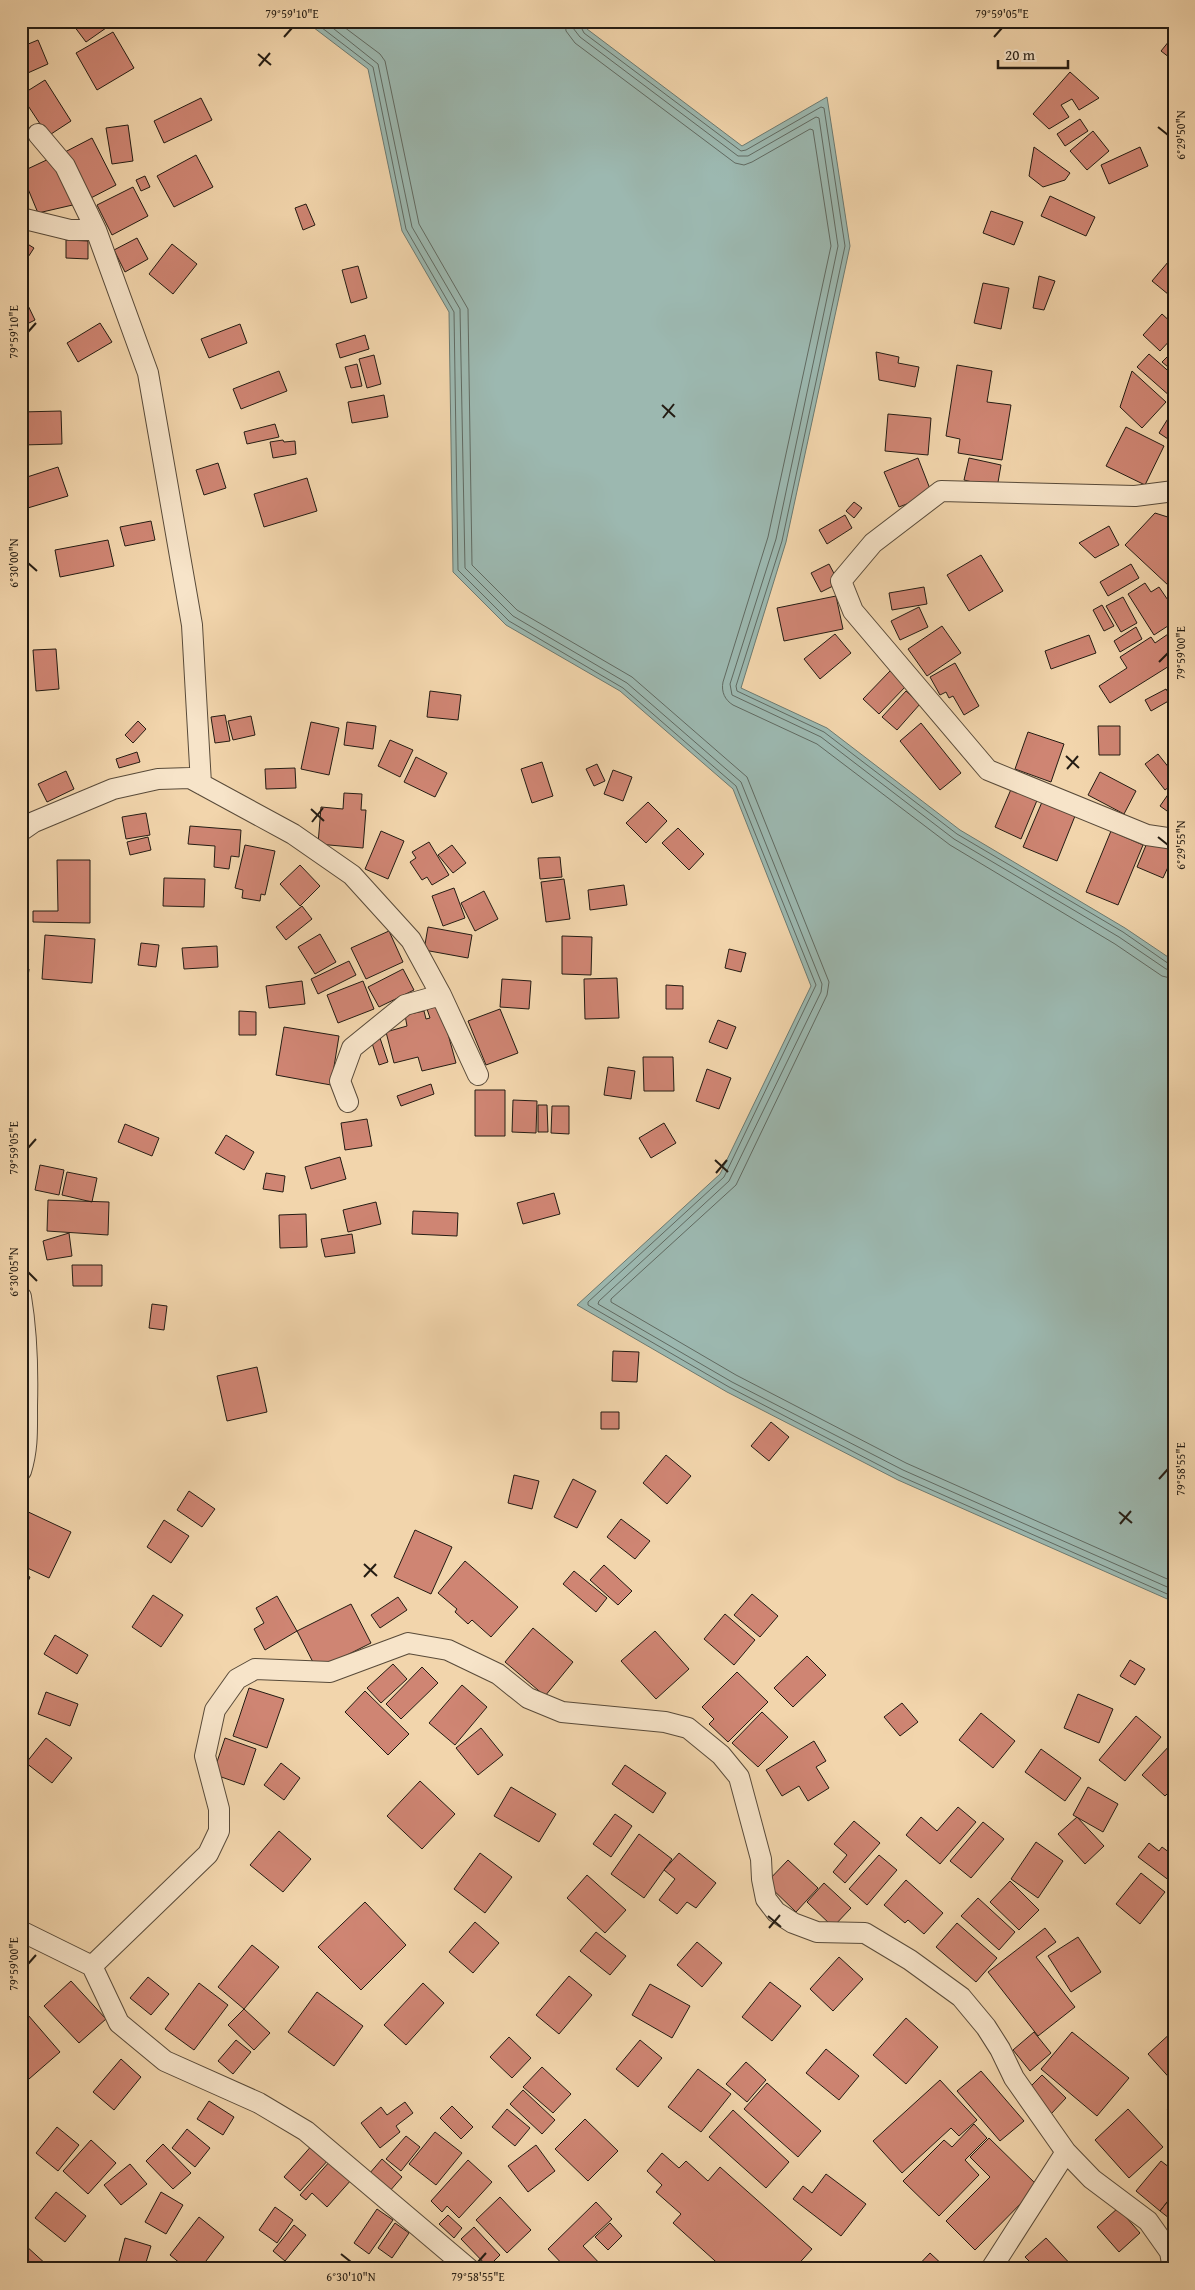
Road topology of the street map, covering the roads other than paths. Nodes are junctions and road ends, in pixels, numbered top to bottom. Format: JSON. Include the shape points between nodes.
{"nodes":[{"id":1,"x":38,"y":134,"type":"dead end"},
{"id":2,"x":21,"y":218,"type":"edge"},
{"id":3,"x":96,"y":230,"type":"junction"},
{"id":4,"x":1174,"y":491,"type":"edge"},
{"id":5,"x":201,"y":784,"type":"junction"},
{"id":6,"x":21,"y":831,"type":"edge"},
{"id":7,"x":1174,"y":839,"type":"edge"},
{"id":8,"x":441,"y":995,"type":"junction"},
{"id":9,"x":478,"y":1075,"type":"dead end"},
{"id":10,"x":348,"y":1102,"type":"dead end"},
{"id":11,"x":21,"y":1297,"type":"edge"},
{"id":12,"x":21,"y":1471,"type":"edge"},
{"id":13,"x":21,"y":1931,"type":"edge"},
{"id":14,"x":92,"y":1966,"type":"junction"},
{"id":15,"x":1066,"y":2152,"type":"junction"},
{"id":16,"x":469,"y":2269,"type":"edge"},
{"id":17,"x":991,"y":2269,"type":"edge"},
{"id":18,"x":1173,"y":2269,"type":"edge"}],
"edges":[{"from":1,"to":3,"type":"street","via":[[65,166]]},
{"from":2,"to":3,"type":"street","via":[[70,230]]},
{"from":3,"to":5,"type":"street","via":[[148,373],[192,624]]},
{"from":4,"to":7,"type":"street","via":[[1135,496],[940,491],[873,543],[841,581],[852,611],[988,770],[1148,835]]},
{"from":5,"to":6,"type":"street","via":[[190,778],[158,779],[113,789],[34,822]]},
{"from":5,"to":8,"type":"street","via":[[293,834],[352,875],[411,940]]},
{"from":8,"to":9,"type":"street"},
{"from":8,"to":10,"type":"street","via":[[405,1005],[352,1048],[340,1081]]},
{"from":11,"to":12,"type":"street","via":[[26,1330],[28,1392],[27,1452]]},
{"from":13,"to":14,"type":"street"},
{"from":14,"to":15,"type":"street","via":[[208,1854],[219,1831],[219,1809],[205,1756],[215,1710],[237,1679],[255,1669],[330,1672],[408,1643],[448,1650],[498,1674],[528,1698],[562,1712],[665,1722],[688,1728],[721,1755],[739,1777],[761,1859],[766,1899],[776,1912],[817,1932],[865,1933],[961,1997],[986,2027],[1014,2078]]},
{"from":14,"to":16,"type":"street","via":[[119,2023],[165,2061],[259,2103],[306,2131]]},
{"from":15,"to":17,"type":"street"},
{"from":15,"to":18,"type":"street","via":[[1092,2179],[1148,2221],[1170,2252]]}]}
